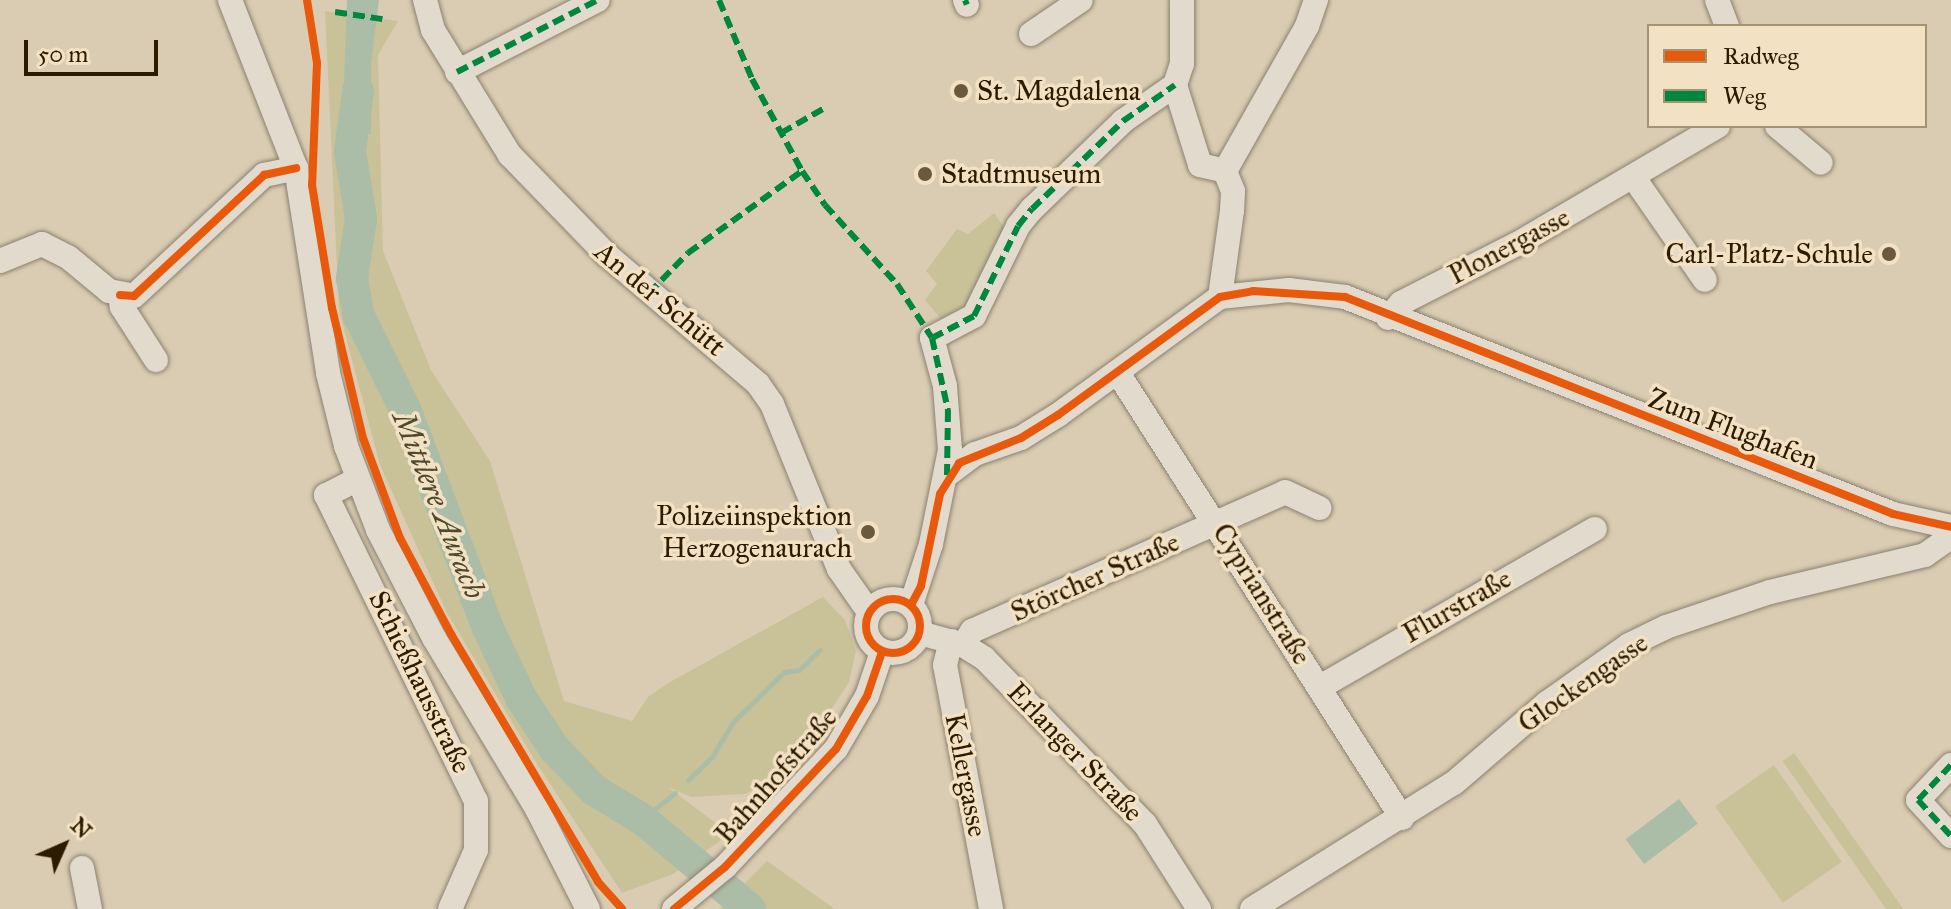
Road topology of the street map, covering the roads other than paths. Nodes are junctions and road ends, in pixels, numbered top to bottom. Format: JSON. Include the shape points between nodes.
{"nodes":[{"id":1,"x":230,"y":0,"type":"edge"},
{"id":2,"x":425,"y":0,"type":"edge"},
{"id":3,"x":598,"y":0,"type":"edge"},
{"id":4,"x":1081,"y":0,"type":"edge"},
{"id":5,"x":1182,"y":0,"type":"edge"},
{"id":6,"x":1316,"y":0,"type":"edge"},
{"id":7,"x":1717,"y":0,"type":"edge"},
{"id":8,"x":1726,"y":24,"type":"edge"},
{"id":9,"x":1031,"y":34,"type":"dead end"},
{"id":10,"x":457,"y":72,"type":"junction"},
{"id":11,"x":1175,"y":85,"type":"junction"},
{"id":12,"x":1715,"y":128,"type":"edge"},
{"id":13,"x":1779,"y":128,"type":"edge"},
{"id":14,"x":1821,"y":163,"type":"dead end"},
{"id":15,"x":296,"y":168,"type":"junction"},
{"id":16,"x":1225,"y":171,"type":"junction"},
{"id":17,"x":1634,"y":178,"type":"junction"},
{"id":18,"x":5,"y":249,"type":"edge"},
{"id":19,"x":1705,"y":280,"type":"dead end"},
{"id":20,"x":120,"y":295,"type":"junction"},
{"id":21,"x":1220,"y":297,"type":"junction"},
{"id":22,"x":1388,"y":318,"type":"junction"},
{"id":23,"x":156,"y":360,"type":"dead end"},
{"id":24,"x":1118,"y":373,"type":"junction"},
{"id":25,"x":947,"y":475,"type":"junction"},
{"id":26,"x":358,"y":479,"type":"junction"},
{"id":27,"x":1319,"y":508,"type":"dead end"},
{"id":28,"x":1217,"y":521,"type":"junction"},
{"id":29,"x":1951,"y":527,"type":"edge"},
{"id":30,"x":1595,"y":529,"type":"dead end"},
{"id":31,"x":1951,"y":537,"type":"edge"},
{"id":32,"x":911,"y":605,"type":"junction"},
{"id":33,"x":869,"y":612,"type":"junction"},
{"id":34,"x":920,"y":633,"type":"junction"},
{"id":35,"x":957,"y":643,"type":"junction"},
{"id":36,"x":882,"y":652,"type":"junction"},
{"id":37,"x":1320,"y":687,"type":"junction"},
{"id":38,"x":1951,"y":765,"type":"edge"},
{"id":39,"x":1402,"y":818,"type":"junction"},
{"id":40,"x":1951,"y":836,"type":"edge"},
{"id":41,"x":82,"y":868,"type":"dead end"},
{"id":42,"x":681,"y":903,"type":"edge"},
{"id":43,"x":90,"y":909,"type":"edge"},
{"id":44,"x":450,"y":909,"type":"edge"},
{"id":45,"x":588,"y":909,"type":"edge"},
{"id":46,"x":991,"y":909,"type":"edge"},
{"id":47,"x":1199,"y":909,"type":"edge"},
{"id":48,"x":1252,"y":909,"type":"edge"}],
"edges":[{"from":1,"to":15,"type":"street"},
{"from":2,"to":10,"type":"street","name":"An der Schütt","via":[[433,30]]},
{"from":3,"to":10,"type":"street"},
{"from":4,"to":9,"type":"street"},
{"from":5,"to":11,"type":"street","via":[[1182,64]]},
{"from":6,"to":16,"type":"street","via":[[1307,26]]},
{"from":7,"to":8,"type":"street"},
{"from":10,"to":33,"type":"street","name":"An der Schütt","via":[[510,155],[575,225],[758,384],[772,404],[839,569]]},
{"from":11,"to":16,"type":"street","via":[[1200,165]]},
{"from":11,"to":25,"type":"street","via":[[1123,121],[1032,209],[1018,226],[974,316],[932,338],[948,410]]},
{"from":12,"to":17,"type":"street","name":"Plonergasse"},
{"from":13,"to":14,"type":"street"},
{"from":15,"to":20,"type":"street","via":[[264,175],[134,296]]},
{"from":15,"to":26,"type":"street","via":[[315,314]]},
{"from":16,"to":21,"type":"street","via":[[1233,191]]},
{"from":17,"to":19,"type":"street"},
{"from":17,"to":22,"type":"street","name":"Plonergasse","via":[[1401,303]]},
{"from":18,"to":20,"type":"street","via":[[42,244]]},
{"from":20,"to":23,"type":"street","via":[[122,307]]},
{"from":21,"to":22,"type":"street","name":"Zum Flughafen","via":[[1253,291],[1321,293],[1345,297]]},
{"from":21,"to":24,"type":"street","name":"Zum Flughafen"},
{"from":22,"to":29,"type":"street","name":"Zum Flughafen","via":[[1893,514]]},
{"from":24,"to":25,"type":"street","name":"Zum Flughafen","via":[[1021,438],[975,454]]},
{"from":24,"to":28,"type":"street","name":"Cyprianstraße"},
{"from":25,"to":32,"type":"street","via":[[921,586]]},
{"from":26,"to":44,"type":"street","name":"Schießhausstraße","via":[[326,495],[476,801],[476,850]]},
{"from":26,"to":45,"type":"street","via":[[408,592],[537,809]]},
{"from":27,"to":28,"type":"street","name":"Störcher Straße","via":[[1285,492]]},
{"from":28,"to":35,"type":"street","name":"Störcher Straße","via":[[972,631]]},
{"from":28,"to":37,"type":"street","name":"Cyprianstraße"},
{"from":30,"to":37,"type":"street","name":"Flurstraße"},
{"from":31,"to":39,"type":"street","name":"Glockengasse","via":[[1925,555],[1770,592],[1629,645]]},
{"from":32,"to":33,"type":"street","via":[[892,599]]},
{"from":32,"to":34,"type":"street"},
{"from":33,"to":36,"type":"street","via":[[867,635]]},
{"from":34,"to":35,"type":"street","name":"Erlanger Straße"},
{"from":34,"to":36,"type":"street","via":[[901,653]]},
{"from":35,"to":46,"type":"street","name":"Kellergasse","via":[[945,665]]},
{"from":35,"to":47,"type":"street","name":"Erlanger Straße","via":[[984,658],[1115,790],[1145,824]]},
{"from":36,"to":42,"type":"street","name":"Bahnhofstraße","via":[[850,729],[756,836]]},
{"from":37,"to":39,"type":"street","name":"Cyprianstraße"},
{"from":38,"to":40,"type":"street","via":[[1918,800]]},
{"from":39,"to":48,"type":"street","name":"Glockengasse"},
{"from":41,"to":43,"type":"street"}]}
